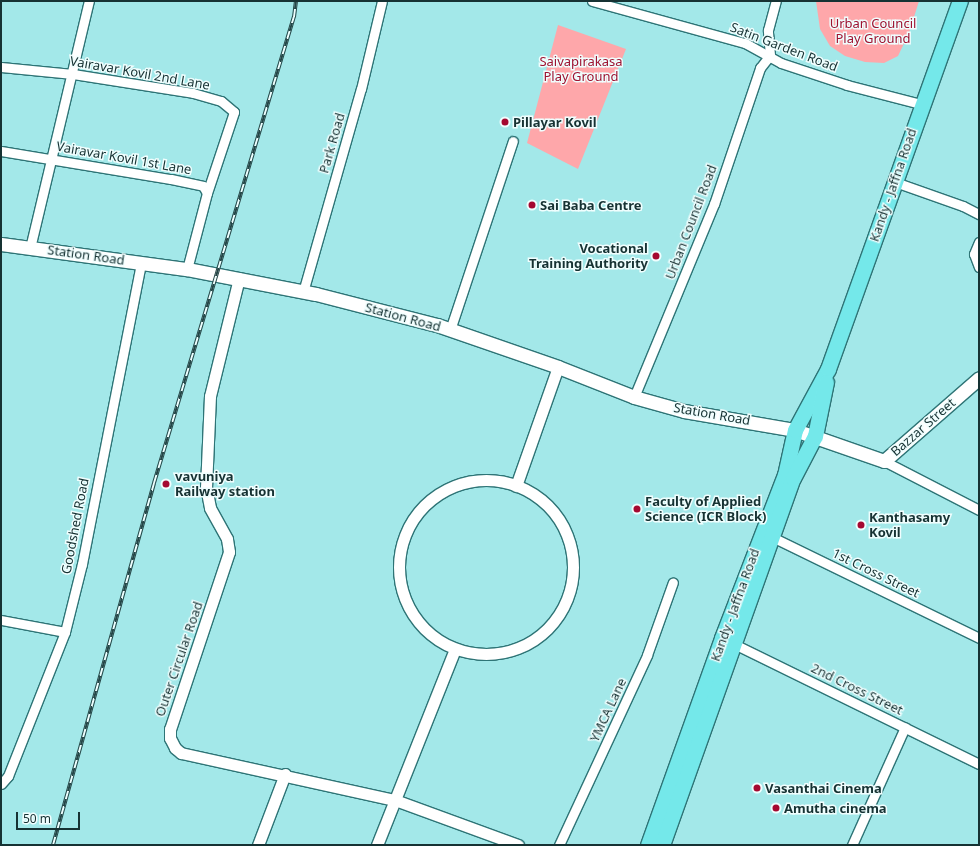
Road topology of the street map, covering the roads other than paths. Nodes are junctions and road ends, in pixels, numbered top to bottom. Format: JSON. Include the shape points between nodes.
{"nodes":[{"id":1,"x":87,"y":1,"type":"edge"},
{"id":2,"x":382,"y":1,"type":"edge"},
{"id":3,"x":592,"y":1,"type":"edge"},
{"id":4,"x":776,"y":1,"type":"edge"},
{"id":5,"x":960,"y":1,"type":"edge"},
{"id":6,"x":770,"y":55,"type":"junction"},
{"id":7,"x":1,"y":67,"type":"edge"},
{"id":8,"x":73,"y":74,"type":"junction"},
{"id":9,"x":921,"y":104,"type":"junction"},
{"id":10,"x":513,"y":141,"type":"dead end"},
{"id":11,"x":1,"y":151,"type":"edge"},
{"id":12,"x":52,"y":159,"type":"junction"},
{"id":13,"x":895,"y":182,"type":"junction"},
{"id":14,"x":207,"y":193,"type":"junction"},
{"id":15,"x":979,"y":214,"type":"edge"},
{"id":16,"x":979,"y":242,"type":"edge"},
{"id":17,"x":1,"y":244,"type":"edge"},
{"id":18,"x":30,"y":248,"type":"junction"},
{"id":19,"x":141,"y":263,"type":"junction"},
{"id":20,"x":979,"y":267,"type":"edge"},
{"id":21,"x":187,"y":269,"type":"junction"},
{"id":22,"x":239,"y":278,"type":"junction"},
{"id":23,"x":304,"y":292,"type":"junction"},
{"id":24,"x":450,"y":330,"type":"junction"},
{"id":25,"x":558,"y":367,"type":"junction"},
{"id":26,"x":828,"y":369,"type":"junction"},
{"id":27,"x":979,"y":378,"type":"edge"},
{"id":28,"x":634,"y":397,"type":"junction"},
{"id":29,"x":795,"y":430,"type":"junction"},
{"id":30,"x":815,"y":436,"type":"junction"},
{"id":31,"x":884,"y":461,"type":"junction"},
{"id":32,"x":516,"y":486,"type":"junction"},
{"id":33,"x":979,"y":510,"type":"edge"},
{"id":34,"x":767,"y":534,"type":"junction"},
{"id":35,"x":673,"y":582,"type":"dead end"},
{"id":36,"x":1,"y":620,"type":"edge"},
{"id":37,"x":65,"y":632,"type":"junction"},
{"id":38,"x":979,"y":638,"type":"edge"},
{"id":39,"x":728,"y":641,"type":"junction"},
{"id":40,"x":455,"y":649,"type":"junction"},
{"id":41,"x":905,"y":727,"type":"junction"},
{"id":42,"x":979,"y":764,"type":"edge"},
{"id":43,"x":285,"y":774,"type":"junction"},
{"id":44,"x":1,"y":784,"type":"edge"},
{"id":45,"x":395,"y":800,"type":"junction"},
{"id":46,"x":258,"y":845,"type":"edge"},
{"id":47,"x":377,"y":845,"type":"edge"},
{"id":48,"x":518,"y":845,"type":"edge"},
{"id":49,"x":559,"y":845,"type":"edge"},
{"id":50,"x":648,"y":845,"type":"edge"},
{"id":51,"x":662,"y":845,"type":"edge"},
{"id":52,"x":852,"y":845,"type":"edge"}],
"edges":[{"from":1,"to":8,"type":"street"},
{"from":2,"to":23,"type":"street","name":"Park Road","via":[[361,89]]},
{"from":3,"to":6,"type":"street","name":"Satin Garden Road","via":[[745,43]]},
{"from":4,"to":6,"type":"street","via":[[768,30]]},
{"from":5,"to":9,"type":"highway","name":"Kandy - Jaffna Road"},
{"from":6,"to":9,"type":"street","name":"Satin Garden Road","via":[[781,63],[847,85]]},
{"from":6,"to":28,"type":"street","name":"Urban Council Road","via":[[760,68],[714,204]]},
{"from":7,"to":8,"type":"street","name":"Vairavar Kovil 2nd Lane"},
{"from":8,"to":12,"type":"street"},
{"from":8,"to":14,"type":"street","name":"Vairavar Kovil 2nd Lane","via":[[193,93],[221,101],[229,107],[234,112]]},
{"from":9,"to":13,"type":"highway","name":"Kandy - Jaffna Road"},
{"from":10,"to":24,"type":"street"},
{"from":11,"to":12,"type":"street","name":"Vairavar Kovil 1st Lane"},
{"from":12,"to":14,"type":"street","name":"Vairavar Kovil 1st Lane","via":[[194,183],[203,186]]},
{"from":12,"to":18,"type":"street"},
{"from":13,"to":15,"type":"street"},
{"from":13,"to":26,"type":"highway","name":"Kandy - Jaffna Road"},
{"from":14,"to":21,"type":"street"},
{"from":16,"to":20,"type":"street","via":[[974,254]]},
{"from":17,"to":18,"type":"main road","name":"Station Road"},
{"from":18,"to":19,"type":"main road","name":"Station Road"},
{"from":19,"to":21,"type":"main road","name":"Station Road"},
{"from":19,"to":37,"type":"street","name":"Goodshed Road","via":[[82,564]]},
{"from":21,"to":22,"type":"main road","name":"Station Road"},
{"from":22,"to":23,"type":"main road","name":"Station Road"},
{"from":22,"to":43,"type":"street","name":"Outer Circular Road","via":[[210,396],[206,487],[210,508],[227,539],[229,552],[170,729],[170,738],[175,748],[182,753]]},
{"from":23,"to":24,"type":"main road","name":"Station Road"},
{"from":24,"to":25,"type":"main road","name":"Station Road"},
{"from":25,"to":28,"type":"main road","name":"Station Road"},
{"from":25,"to":32,"type":"street"},
{"from":26,"to":29,"type":"highway","name":"Kandy - Jaffna Road"},
{"from":26,"to":30,"type":"highway","name":"Kandy - Jaffna Road"},
{"from":27,"to":31,"type":"main road","name":"Bazzar Street"},
{"from":28,"to":29,"type":"main road","name":"Station Road","via":[[684,411]]},
{"from":29,"to":30,"type":"main road","name":"Bazzar Street"},
{"from":29,"to":34,"type":"highway","name":"Kandy - Jaffna Road","via":[[785,475]]},
{"from":30,"to":31,"type":"main road","name":"Bazzar Street"},
{"from":30,"to":34,"type":"highway","name":"Kandy - Jaffna Road"},
{"from":31,"to":33,"type":"street"},
{"from":32,"to":40,"type":"street","via":[[486,480],[456,485],[430,500],[410,523],[400,552],[399,582],[409,610],[429,634]]},
{"from":32,"to":40,"type":"street","via":[[540,499],[559,519],[570,544],[574,571],[568,598],[554,622],[534,640],[509,652],[482,654]]},
{"from":34,"to":38,"type":"street","name":"1st Cross Street"},
{"from":34,"to":39,"type":"highway","name":"Kandy - Jaffna Road"},
{"from":35,"to":49,"type":"street","name":"YMCA Lane","via":[[647,655]]},
{"from":36,"to":37,"type":"street"},
{"from":37,"to":44,"type":"street","name":"Goodshed Road","via":[[8,776]]},
{"from":39,"to":41,"type":"street","name":"2nd Cross Street"},
{"from":39,"to":50,"type":"highway","name":"Kandy - Jaffna Road"},
{"from":39,"to":51,"type":"highway","name":"Kandy - Jaffna Road"},
{"from":40,"to":45,"type":"street"},
{"from":41,"to":42,"type":"street","name":"2nd Cross Street"},
{"from":41,"to":52,"type":"street"},
{"from":43,"to":45,"type":"street","name":"Outer Circular Road"},
{"from":43,"to":46,"type":"street"},
{"from":45,"to":47,"type":"street"},
{"from":45,"to":48,"type":"street","name":"Outer Circular Road"}]}
